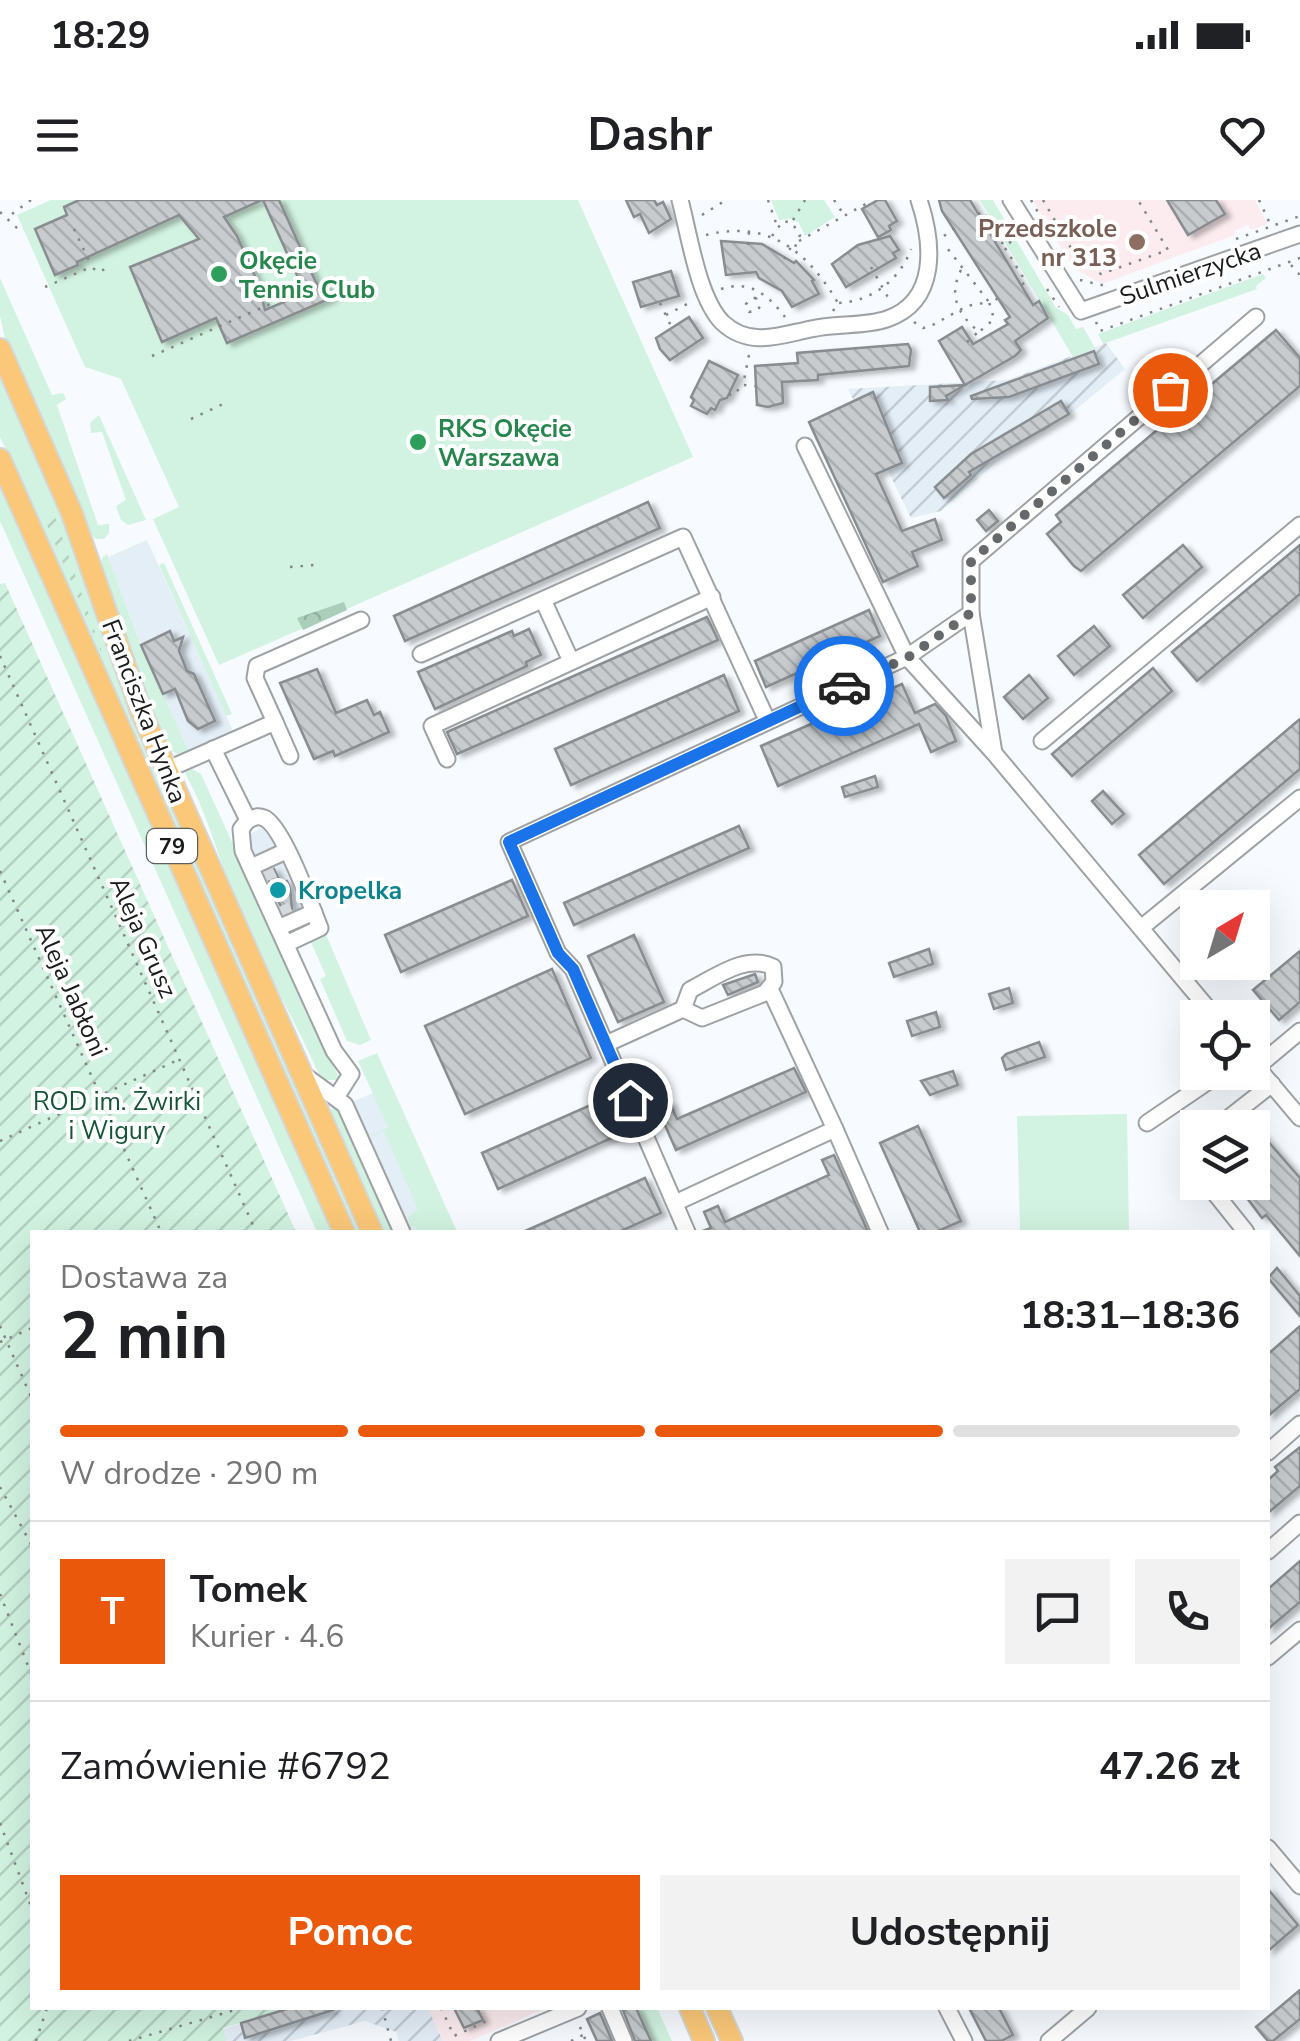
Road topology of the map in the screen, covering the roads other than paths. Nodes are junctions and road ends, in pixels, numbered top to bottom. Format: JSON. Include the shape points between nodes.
{"nodes":[{"id":1,"x":680,"y":200,"type":"edge"},
{"id":2,"x":919,"y":200,"type":"edge"},
{"id":3,"x":1011,"y":200,"type":"edge"},
{"id":4,"x":1300,"y":234,"type":"edge"},
{"id":5,"x":1256,"y":318,"type":"dead end"},
{"id":6,"x":0,"y":350,"type":"edge"},
{"id":7,"x":805,"y":446,"type":"dead end"},
{"id":8,"x":0,"y":459,"type":"edge"},
{"id":9,"x":1300,"y":525,"type":"edge"},
{"id":10,"x":712,"y":597,"type":"junction"},
{"id":11,"x":542,"y":600,"type":"junction"},
{"id":12,"x":971,"y":613,"type":"junction"},
{"id":13,"x":361,"y":620,"type":"dead end"},
{"id":14,"x":421,"y":654,"type":"dead end"},
{"id":15,"x":907,"y":658,"type":"junction"},
{"id":16,"x":571,"y":661,"type":"junction"},
{"id":17,"x":766,"y":720,"type":"junction"},
{"id":18,"x":274,"y":722,"type":"junction"},
{"id":19,"x":1042,"y":741,"type":"dead end"},
{"id":20,"x":213,"y":749,"type":"junction"},
{"id":21,"x":994,"y":753,"type":"junction"},
{"id":22,"x":290,"y":756,"type":"dead end"},
{"id":23,"x":447,"y":760,"type":"dead end"},
{"id":24,"x":166,"y":770,"type":"junction"},
{"id":25,"x":1300,"y":798,"type":"edge"},
{"id":26,"x":248,"y":820,"type":"junction"},
{"id":27,"x":291,"y":862,"type":"junction"},
{"id":28,"x":263,"y":877,"type":"junction"},
{"id":29,"x":309,"y":902,"type":"junction"},
{"id":30,"x":280,"y":916,"type":"junction"},
{"id":31,"x":1141,"y":928,"type":"junction"},
{"id":32,"x":770,"y":989,"type":"junction"},
{"id":33,"x":1201,"y":1000,"type":"edge"},
{"id":34,"x":683,"y":1009,"type":"junction"},
{"id":35,"x":1300,"y":1031,"type":"edge"},
{"id":36,"x":606,"y":1044,"type":"junction"},
{"id":37,"x":1270,"y":1053,"type":"edge"},
{"id":38,"x":300,"y":1072,"type":"junction"},
{"id":39,"x":1270,"y":1082,"type":"edge"},
{"id":40,"x":1272,"y":1084,"type":"junction"},
{"id":41,"x":1196,"y":1090,"type":"edge"},
{"id":42,"x":337,"y":1096,"type":"junction"},
{"id":43,"x":1239,"y":1110,"type":"edge"},
{"id":44,"x":1300,"y":1118,"type":"edge"},
{"id":45,"x":1147,"y":1123,"type":"dead end"},
{"id":46,"x":835,"y":1128,"type":"junction"},
{"id":47,"x":1220,"y":1200,"type":"edge"},
{"id":48,"x":674,"y":1203,"type":"junction"},
{"id":49,"x":343,"y":1230,"type":"edge"},
{"id":50,"x":371,"y":1230,"type":"edge"},
{"id":51,"x":401,"y":1230,"type":"edge"},
{"id":52,"x":687,"y":1230,"type":"edge"},
{"id":53,"x":879,"y":1230,"type":"edge"},
{"id":54,"x":1244,"y":1230,"type":"edge"},
{"id":55,"x":1300,"y":1424,"type":"edge"},
{"id":56,"x":1270,"y":1450,"type":"edge"},
{"id":57,"x":1300,"y":1523,"type":"edge"},
{"id":58,"x":1270,"y":1549,"type":"edge"},
{"id":59,"x":1300,"y":1630,"type":"edge"},
{"id":60,"x":1270,"y":1655,"type":"edge"},
{"id":61,"x":1270,"y":1850,"type":"edge"},
{"id":62,"x":1300,"y":1886,"type":"edge"},
{"id":63,"x":611,"y":2010,"type":"edge"},
{"id":64,"x":691,"y":2010,"type":"edge"},
{"id":65,"x":718,"y":2010,"type":"edge"},
{"id":66,"x":948,"y":2010,"type":"edge"},
{"id":67,"x":1086,"y":2010,"type":"edge"},
{"id":68,"x":578,"y":2014,"type":"edge"},
{"id":69,"x":500,"y":2041,"type":"edge"},
{"id":70,"x":624,"y":2041,"type":"edge"},
{"id":71,"x":704,"y":2041,"type":"edge"},
{"id":72,"x":732,"y":2041,"type":"edge"},
{"id":73,"x":964,"y":2041,"type":"edge"},
{"id":74,"x":1049,"y":2041,"type":"edge"}],
"edges":[{"from":1,"to":2,"type":"street","via":[[708,300],[723,323],[764,339],[898,318],[928,273],[928,231]]},
{"from":3,"to":4,"type":"street","name":"Sulmierzycka","via":[[1081,312]]},
{"from":5,"to":12,"type":"street","via":[[971,561]]},
{"from":6,"to":24,"type":"main road","name":"Franciszka Hynka","number":"79","via":[[71,511]]},
{"from":7,"to":15,"type":"street"},
{"from":8,"to":49,"type":"main road","name":"Franciszka Hynka","number":"79"},
{"from":9,"to":19,"type":"street"},
{"from":10,"to":11,"type":"street","via":[[683,537]]},
{"from":10,"to":16,"type":"street"},
{"from":10,"to":17,"type":"street"},
{"from":11,"to":14,"type":"street"},
{"from":11,"to":16,"type":"street"},
{"from":12,"to":15,"type":"street"},
{"from":12,"to":21,"type":"street"},
{"from":13,"to":18,"type":"street","via":[[254,670]]},
{"from":15,"to":17,"type":"street"},
{"from":15,"to":21,"type":"street"},
{"from":16,"to":23,"type":"street","via":[[432,726]]},
{"from":17,"to":36,"type":"street","via":[[509,842]]},
{"from":18,"to":20,"type":"street"},
{"from":18,"to":22,"type":"street"},
{"from":20,"to":24,"type":"street"},
{"from":20,"to":26,"type":"street"},
{"from":21,"to":31,"type":"street"},
{"from":24,"to":38,"type":"main road","name":"Franciszka Hynka","number":"79"},
{"from":25,"to":31,"type":"street"},
{"from":26,"to":27,"type":"street","via":[[266,819]]},
{"from":26,"to":28,"type":"street","via":[[241,838]]},
{"from":27,"to":28,"type":"street"},
{"from":27,"to":28,"type":"street"},
{"from":27,"to":29,"type":"street"},
{"from":28,"to":30,"type":"street"},
{"from":29,"to":30,"type":"street"},
{"from":29,"to":30,"type":"street","via":[[320,928]]},
{"from":30,"to":42,"type":"street","via":[[334,1051],[351,1074]]},
{"from":31,"to":33,"type":"street"},
{"from":32,"to":34,"type":"street","via":[[702,1018]]},
{"from":32,"to":34,"type":"street","via":[[773,966],[749,961],[690,990]]},
{"from":32,"to":46,"type":"street"},
{"from":34,"to":36,"type":"street"},
{"from":35,"to":37,"type":"street"},
{"from":36,"to":48,"type":"street"},
{"from":38,"to":42,"type":"street"},
{"from":38,"to":50,"type":"main road","name":"Franciszka Hynka","number":"79"},
{"from":39,"to":40,"type":"street"},
{"from":40,"to":43,"type":"street"},
{"from":40,"to":44,"type":"street"},
{"from":41,"to":45,"type":"street"},
{"from":42,"to":51,"type":"street"},
{"from":46,"to":48,"type":"street"},
{"from":46,"to":53,"type":"street"},
{"from":47,"to":54,"type":"street"},
{"from":48,"to":52,"type":"street"},
{"from":55,"to":56,"type":"street"},
{"from":57,"to":58,"type":"street"},
{"from":59,"to":60,"type":"street"},
{"from":61,"to":62,"type":"street"},
{"from":63,"to":70,"type":"street"},
{"from":64,"to":71,"type":"main road"},
{"from":65,"to":72,"type":"main road"},
{"from":66,"to":73,"type":"street"},
{"from":67,"to":74,"type":"street"},
{"from":68,"to":69,"type":"street"}]}
